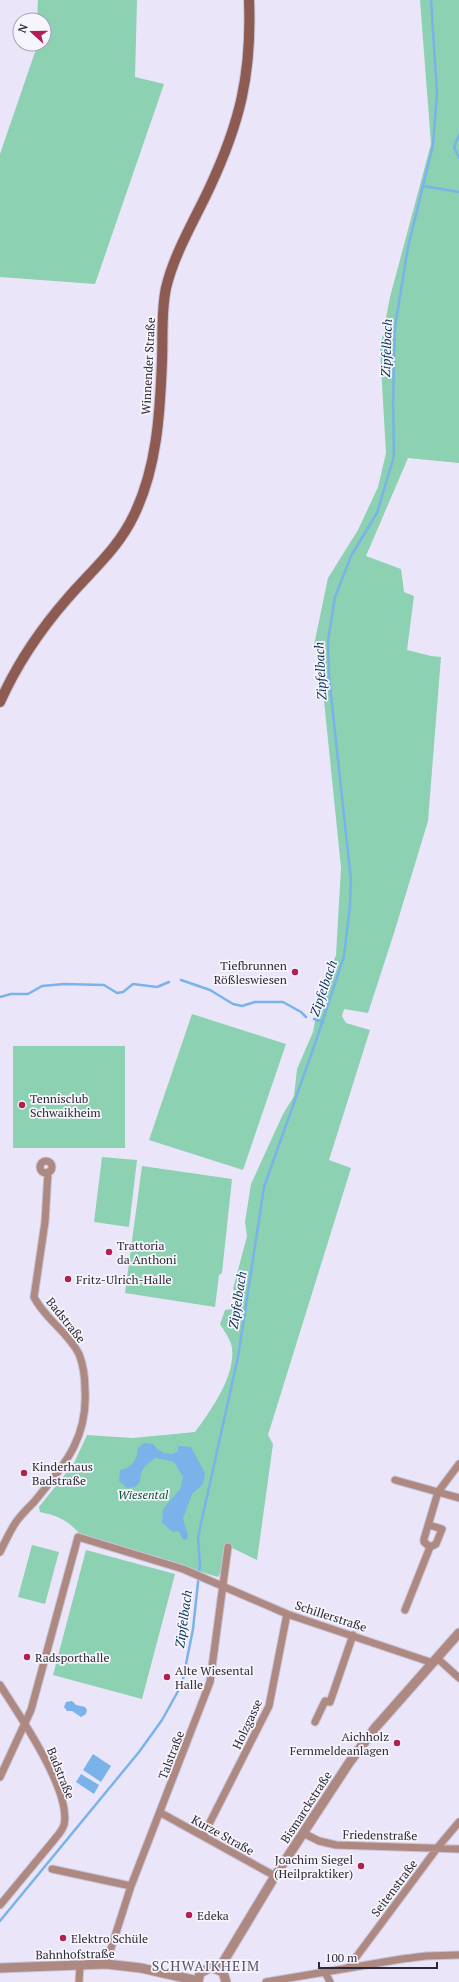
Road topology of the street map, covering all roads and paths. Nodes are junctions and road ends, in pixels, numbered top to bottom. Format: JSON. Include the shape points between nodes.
{"nodes":[{"id":1,"x":249,"y":0,"type":"edge"},
{"id":2,"x":0,"y":702,"type":"edge"},
{"id":3,"x":48,"y":1172,"type":"dead end"},
{"id":4,"x":459,"y":1464,"type":"edge"},
{"id":5,"x":395,"y":1480,"type":"dead end"},
{"id":6,"x":438,"y":1492,"type":"junction"},
{"id":7,"x":459,"y":1498,"type":"edge"},
{"id":8,"x":429,"y":1525,"type":"junction"},
{"id":9,"x":228,"y":1547,"type":"dead end"},
{"id":10,"x":430,"y":1547,"type":"junction"},
{"id":11,"x":0,"y":1552,"type":"edge"},
{"id":12,"x":223,"y":1586,"type":"junction"},
{"id":13,"x":405,"y":1610,"type":"dead end"},
{"id":14,"x":287,"y":1614,"type":"junction"},
{"id":15,"x":459,"y":1633,"type":"edge"},
{"id":16,"x":353,"y":1635,"type":"junction"},
{"id":17,"x":435,"y":1661,"type":"junction"},
{"id":18,"x":459,"y":1678,"type":"edge"},
{"id":19,"x":0,"y":1685,"type":"edge"},
{"id":20,"x":315,"y":1722,"type":"dead end"},
{"id":21,"x":25,"y":1725,"type":"junction"},
{"id":22,"x":0,"y":1777,"type":"edge"},
{"id":23,"x":161,"y":1813,"type":"junction"},
{"id":24,"x":459,"y":1822,"type":"edge"},
{"id":25,"x":303,"y":1833,"type":"junction"},
{"id":26,"x":203,"y":1836,"type":"junction"},
{"id":27,"x":438,"y":1847,"type":"junction"},
{"id":28,"x":459,"y":1849,"type":"edge"},
{"id":29,"x":52,"y":1869,"type":"dead end"},
{"id":30,"x":274,"y":1876,"type":"junction"},
{"id":31,"x":131,"y":1886,"type":"junction"},
{"id":32,"x":0,"y":1906,"type":"edge"},
{"id":33,"x":459,"y":1955,"type":"edge"},
{"id":34,"x":106,"y":1964,"type":"junction"},
{"id":35,"x":80,"y":1965,"type":"junction"},
{"id":36,"x":0,"y":1968,"type":"edge"},
{"id":37,"x":348,"y":1968,"type":"junction"},
{"id":38,"x":219,"y":1969,"type":"junction"},
{"id":39,"x":325,"y":1972,"type":"junction"},
{"id":40,"x":198,"y":1981,"type":"edge"},
{"id":41,"x":79,"y":1982,"type":"edge"},
{"id":42,"x":226,"y":1982,"type":"edge"},
{"id":43,"x":266,"y":1982,"type":"edge"},
{"id":44,"x":330,"y":1982,"type":"edge"}],
"edges":[{"from":1,"to":2,"type":"main road","name":"Winnender Straße","via":[[247,74],[237,121],[166,289],[158,426],[142,497],[125,532],[115,546],[68,598],[34,641]]},
{"from":3,"to":11,"type":"street","name":"Badstraße","via":[[45,1222],[34,1296],[79,1354],[85,1380],[86,1406],[80,1434],[68,1459],[16,1522]]},
{"from":4,"to":6,"type":"street"},
{"from":5,"to":6,"type":"street"},
{"from":6,"to":7,"type":"street"},
{"from":6,"to":8,"type":"street"},
{"from":8,"to":10,"type":"street","via":[[424,1542]]},
{"from":8,"to":10,"type":"street","via":[[442,1529],[436,1544]]},
{"from":9,"to":12,"type":"street","name":"Talstraße"},
{"from":10,"to":13,"type":"street"},
{"from":12,"to":14,"type":"street","name":"Schillerstraße"},
{"from":12,"to":21,"type":"street","name":"Schillerstraße","via":[[183,1568],[78,1537]]},
{"from":12,"to":23,"type":"street","name":"Talstraße","via":[[210,1682]]},
{"from":14,"to":16,"type":"street","name":"Schillerstraße"},
{"from":14,"to":26,"type":"street","name":"Holzgasse","via":[[269,1706]]},
{"from":15,"to":17,"type":"street","name":"Bismarckstraße"},
{"from":16,"to":17,"type":"street","name":"Schillerstraße"},
{"from":16,"to":20,"type":"street","via":[[330,1702],[325,1701]]},
{"from":17,"to":18,"type":"street","name":"Schillerstraße"},
{"from":17,"to":25,"type":"street","name":"Bismarckstraße","via":[[375,1728]]},
{"from":19,"to":21,"type":"street","name":"Badstraße"},
{"from":21,"to":22,"type":"street"},
{"from":21,"to":32,"type":"street","name":"Badstraße","via":[[54,1779],[61,1798],[64,1824]]},
{"from":23,"to":26,"type":"street","name":"Kurze Straße"},
{"from":23,"to":31,"type":"street","name":"Talstraße"},
{"from":24,"to":27,"type":"street","name":"Seitenstraße"},
{"from":25,"to":27,"type":"street","name":"Friedenstraße","via":[[319,1841],[347,1846]]},
{"from":25,"to":30,"type":"street","name":"Bismarckstraße"},
{"from":26,"to":30,"type":"street","name":"Kurze Straße"},
{"from":27,"to":28,"type":"street","name":"Friedenstraße"},
{"from":27,"to":37,"type":"street","name":"Seitenstraße"},
{"from":29,"to":31,"type":"street"},
{"from":30,"to":38,"type":"street","name":"Bismarckstraße"},
{"from":31,"to":34,"type":"street","name":"Talstraße"},
{"from":33,"to":37,"type":"street","via":[[420,1956]]},
{"from":34,"to":35,"type":"street","name":"Bahnhofstraße"},
{"from":34,"to":40,"type":"street","name":"Bahnhofstraße","via":[[141,1968]]},
{"from":35,"to":36,"type":"street","name":"Bahnhofstraße"},
{"from":35,"to":41,"type":"street"},
{"from":37,"to":39,"type":"street"},
{"from":38,"to":40,"type":"street","via":[[211,1967],[203,1970]]},
{"from":38,"to":42,"type":"street","via":[[226,1976]]},
{"from":39,"to":43,"type":"street"},
{"from":39,"to":44,"type":"street"}]}
